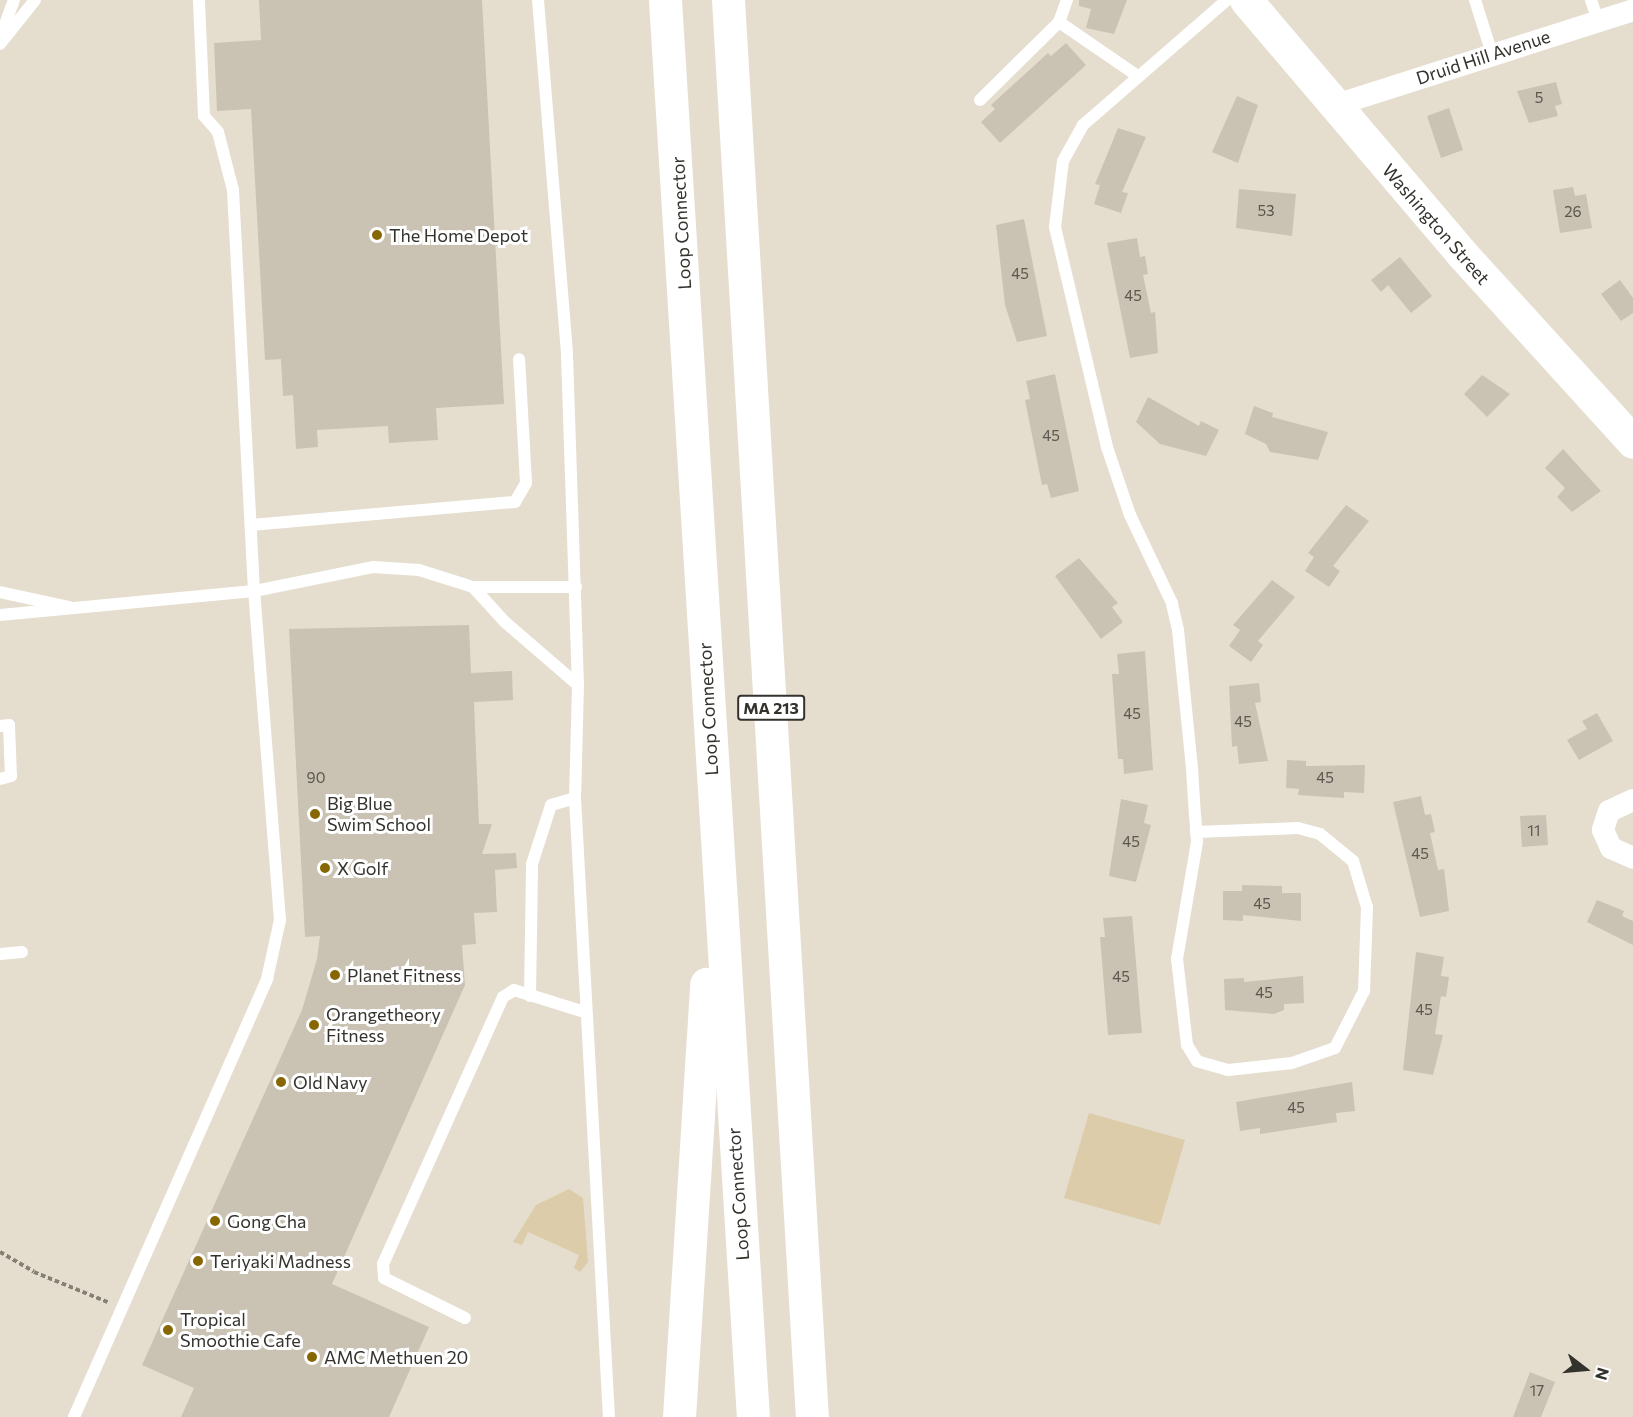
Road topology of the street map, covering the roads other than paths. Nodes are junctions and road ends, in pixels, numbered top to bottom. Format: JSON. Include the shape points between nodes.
{"nodes":[{"id":1,"x":14,"y":0,"type":"edge"},
{"id":2,"x":35,"y":0,"type":"edge"},
{"id":3,"x":199,"y":0,"type":"edge"},
{"id":4,"x":538,"y":0,"type":"edge"},
{"id":5,"x":665,"y":0,"type":"edge"},
{"id":6,"x":728,"y":0,"type":"edge"},
{"id":7,"x":1067,"y":0,"type":"edge"},
{"id":8,"x":1227,"y":0,"type":"edge"},
{"id":9,"x":1246,"y":0,"type":"edge"},
{"id":10,"x":1475,"y":0,"type":"edge"},
{"id":11,"x":1595,"y":10,"type":"edge"},
{"id":12,"x":1633,"y":10,"type":"edge"},
{"id":13,"x":1059,"y":22,"type":"junction"},
{"id":14,"x":0,"y":39,"type":"edge"},
{"id":15,"x":0,"y":44,"type":"edge"},
{"id":16,"x":1492,"y":54,"type":"junction"},
{"id":17,"x":1136,"y":75,"type":"junction"},
{"id":18,"x":980,"y":100,"type":"dead end"},
{"id":19,"x":1333,"y":106,"type":"junction"},
{"id":20,"x":519,"y":359,"type":"dead end"},
{"id":21,"x":1633,"y":442,"type":"edge"},
{"id":22,"x":251,"y":525,"type":"junction"},
{"id":23,"x":473,"y":587,"type":"junction"},
{"id":24,"x":576,"y":588,"type":"junction"},
{"id":25,"x":255,"y":591,"type":"junction"},
{"id":26,"x":0,"y":592,"type":"edge"},
{"id":27,"x":82,"y":610,"type":"junction"},
{"id":28,"x":0,"y":615,"type":"edge"},
{"id":29,"x":578,"y":685,"type":"junction"},
{"id":30,"x":0,"y":726,"type":"edge"},
{"id":31,"x":6,"y":778,"type":"edge"},
{"id":32,"x":575,"y":798,"type":"junction"},
{"id":33,"x":1633,"y":800,"type":"edge"},
{"id":34,"x":1196,"y":832,"type":"junction"},
{"id":35,"x":715,"y":844,"type":"junction"},
{"id":36,"x":1633,"y":858,"type":"edge"},
{"id":37,"x":22,"y":952,"type":"dead end"},
{"id":38,"x":0,"y":954,"type":"edge"},
{"id":39,"x":530,"y":996,"type":"junction"},
{"id":40,"x":584,"y":1012,"type":"junction"},
{"id":41,"x":465,"y":1318,"type":"dead end"},
{"id":42,"x":74,"y":1417,"type":"edge"},
{"id":43,"x":609,"y":1417,"type":"edge"},
{"id":44,"x":679,"y":1417,"type":"edge"},
{"id":45,"x":753,"y":1417,"type":"edge"},
{"id":46,"x":812,"y":1417,"type":"edge"}],
"edges":[{"from":1,"to":14,"type":"lane"},
{"from":2,"to":15,"type":"lane"},
{"from":3,"to":22,"type":"lane","via":[[204,116],[218,132],[233,190]]},
{"from":4,"to":24,"type":"lane","via":[[567,355]]},
{"from":5,"to":35,"type":"main road","name":"Loop Connector"},
{"from":6,"to":46,"type":"main road","number":"MA 213"},
{"from":7,"to":13,"type":"lane"},
{"from":8,"to":17,"type":"lane"},
{"from":9,"to":19,"type":"main road","name":"Washington Street"},
{"from":10,"to":16,"type":"lane"},
{"from":11,"to":12,"type":"street","name":"Druid Hill Avenue"},
{"from":11,"to":16,"type":"street","name":"Druid Hill Avenue"},
{"from":13,"to":17,"type":"lane"},
{"from":13,"to":18,"type":"lane"},
{"from":16,"to":19,"type":"street","name":"Druid Hill Avenue"},
{"from":17,"to":34,"type":"lane","via":[[1097,109],[1071,142],[1057,183],[1054,227],[1107,447],[1174,612]]},
{"from":19,"to":21,"type":"main road","name":"Washington Street"},
{"from":20,"to":22,"type":"lane","via":[[526,483],[515,502]]},
{"from":22,"to":25,"type":"lane"},
{"from":23,"to":24,"type":"lane"},
{"from":23,"to":25,"type":"lane","via":[[419,570],[373,567]]},
{"from":23,"to":29,"type":"lane","via":[[505,622]]},
{"from":24,"to":29,"type":"lane"},
{"from":25,"to":27,"type":"lane"},
{"from":25,"to":42,"type":"lane","via":[[280,920],[276,953]]},
{"from":26,"to":27,"type":"lane"},
{"from":27,"to":28,"type":"lane"},
{"from":29,"to":32,"type":"lane"},
{"from":30,"to":31,"type":"lane","via":[[9,725]]},
{"from":32,"to":39,"type":"lane","via":[[551,805],[532,864]]},
{"from":32,"to":40,"type":"lane"},
{"from":33,"to":36,"type":"street","via":[[1609,811],[1604,830],[1611,848]]},
{"from":34,"to":34,"type":"lane","via":[[1195,867],[1177,959],[1191,1055],[1208,1066],[1248,1069],[1292,1063],[1335,1048],[1364,991],[1366,907],[1353,861],[1320,834],[1298,828]]},
{"from":35,"to":44,"type":"main road"},
{"from":35,"to":45,"type":"main road","name":"Loop Connector"},
{"from":37,"to":38,"type":"lane"},
{"from":39,"to":40,"type":"lane"},
{"from":39,"to":41,"type":"lane","via":[[514,990],[503,997],[383,1264],[384,1278]]},
{"from":40,"to":43,"type":"lane"}]}
